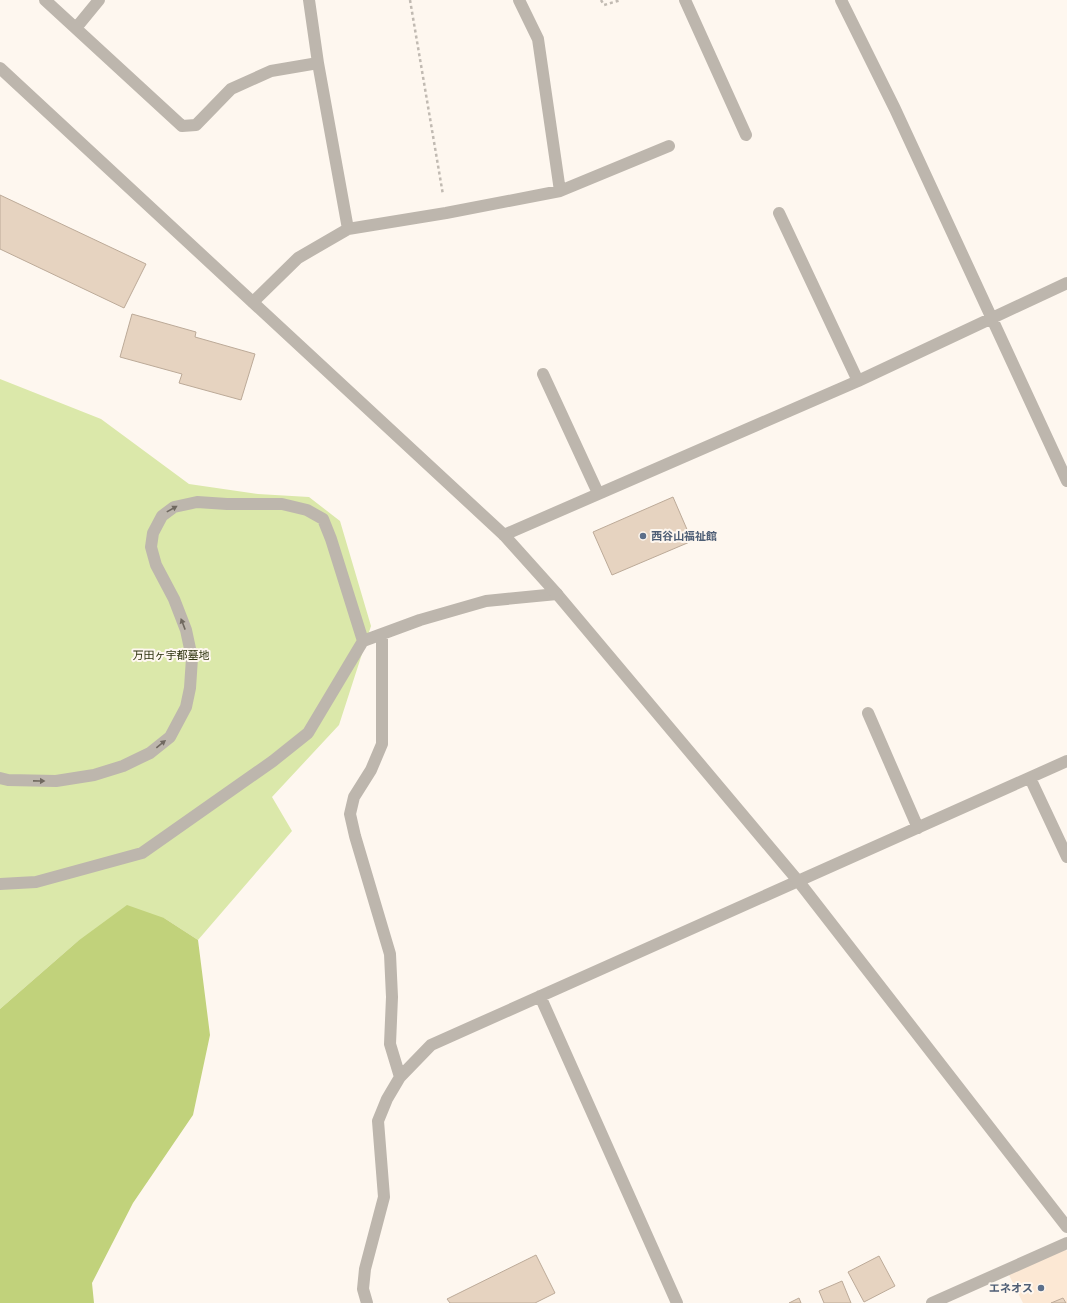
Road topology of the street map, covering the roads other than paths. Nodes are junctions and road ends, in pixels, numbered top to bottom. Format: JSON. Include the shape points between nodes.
{"nodes":[{"id":1,"x":45,"y":0,"type":"edge"},
{"id":2,"x":98,"y":0,"type":"edge"},
{"id":3,"x":309,"y":0,"type":"edge"},
{"id":4,"x":519,"y":0,"type":"edge"},
{"id":5,"x":686,"y":0,"type":"edge"},
{"id":6,"x":841,"y":0,"type":"edge"},
{"id":7,"x":76,"y":28,"type":"junction"},
{"id":8,"x":318,"y":63,"type":"junction"},
{"id":9,"x":0,"y":68,"type":"edge"},
{"id":10,"x":746,"y":134,"type":"dead end"},
{"id":11,"x":669,"y":146,"type":"dead end"},
{"id":12,"x":560,"y":191,"type":"junction"},
{"id":13,"x":779,"y":213,"type":"dead end"},
{"id":14,"x":348,"y":229,"type":"junction"},
{"id":15,"x":1067,"y":283,"type":"edge"},
{"id":16,"x":253,"y":302,"type":"junction"},
{"id":17,"x":992,"y":318,"type":"junction"},
{"id":18,"x":543,"y":374,"type":"dead end"},
{"id":19,"x":858,"y":381,"type":"junction"},
{"id":20,"x":1067,"y":481,"type":"edge"},
{"id":21,"x":598,"y":493,"type":"junction"},
{"id":22,"x":504,"y":535,"type":"junction"},
{"id":23,"x":557,"y":594,"type":"junction"},
{"id":24,"x":382,"y":634,"type":"junction"},
{"id":25,"x":363,"y":641,"type":"junction"},
{"id":26,"x":868,"y":713,"type":"dead end"},
{"id":27,"x":1067,"y":761,"type":"edge"},
{"id":28,"x":0,"y":778,"type":"edge"},
{"id":29,"x":1030,"y":778,"type":"junction"},
{"id":30,"x":918,"y":828,"type":"junction"},
{"id":31,"x":1067,"y":857,"type":"edge"},
{"id":32,"x":799,"y":882,"type":"junction"},
{"id":33,"x":0,"y":884,"type":"edge"},
{"id":34,"x":540,"y":996,"type":"junction"},
{"id":35,"x":400,"y":1077,"type":"junction"},
{"id":36,"x":1067,"y":1227,"type":"edge"},
{"id":37,"x":1067,"y":1243,"type":"edge"},
{"id":38,"x":367,"y":1303,"type":"edge"},
{"id":39,"x":677,"y":1303,"type":"edge"},
{"id":40,"x":932,"y":1303,"type":"edge"}],
"edges":[{"from":1,"to":7,"type":"street"},
{"from":2,"to":7,"type":"street"},
{"from":3,"to":8,"type":"street"},
{"from":4,"to":12,"type":"street","via":[[538,39]]},
{"from":5,"to":10,"type":"street"},
{"from":6,"to":17,"type":"street","via":[[895,109]]},
{"from":7,"to":8,"type":"street","via":[[182,126],[196,125],[231,89],[272,71]]},
{"from":8,"to":14,"type":"street"},
{"from":9,"to":16,"type":"street"},
{"from":11,"to":12,"type":"street"},
{"from":12,"to":14,"type":"street"},
{"from":13,"to":19,"type":"street"},
{"from":14,"to":16,"type":"street","via":[[298,258]]},
{"from":15,"to":17,"type":"street"},
{"from":16,"to":22,"type":"street"},
{"from":17,"to":19,"type":"street"},
{"from":17,"to":20,"type":"street"},
{"from":18,"to":21,"type":"street"},
{"from":19,"to":21,"type":"street"},
{"from":21,"to":22,"type":"street"},
{"from":22,"to":23,"type":"street"},
{"from":23,"to":24,"type":"street","via":[[486,601]]},
{"from":23,"to":32,"type":"street"},
{"from":24,"to":25,"type":"street"},
{"from":24,"to":35,"type":"street","via":[[382,744],[371,770],[354,797],[350,814],[390,954],[390,1044]]},
{"from":28,"to":25,"type":"street","one_way":true,"via":[[56,781],[94,775],[123,766],[150,753],[170,737],[186,707],[192,658],[186,630],[174,599],[156,565],[151,548],[153,533],[162,516],[174,507],[197,502],[282,504],[307,510],[323,519]]},
{"from":25,"to":33,"type":"street","via":[[308,733],[273,761],[142,853],[36,882]]},
{"from":26,"to":30,"type":"street"},
{"from":27,"to":29,"type":"street"},
{"from":29,"to":30,"type":"street"},
{"from":29,"to":31,"type":"street"},
{"from":30,"to":32,"type":"street"},
{"from":32,"to":34,"type":"street"},
{"from":32,"to":36,"type":"street"},
{"from":34,"to":35,"type":"street","via":[[431,1045]]},
{"from":34,"to":39,"type":"street"},
{"from":35,"to":38,"type":"street","via":[[378,1121],[384,1197],[365,1268],[363,1289]]},
{"from":37,"to":40,"type":"street"}]}
